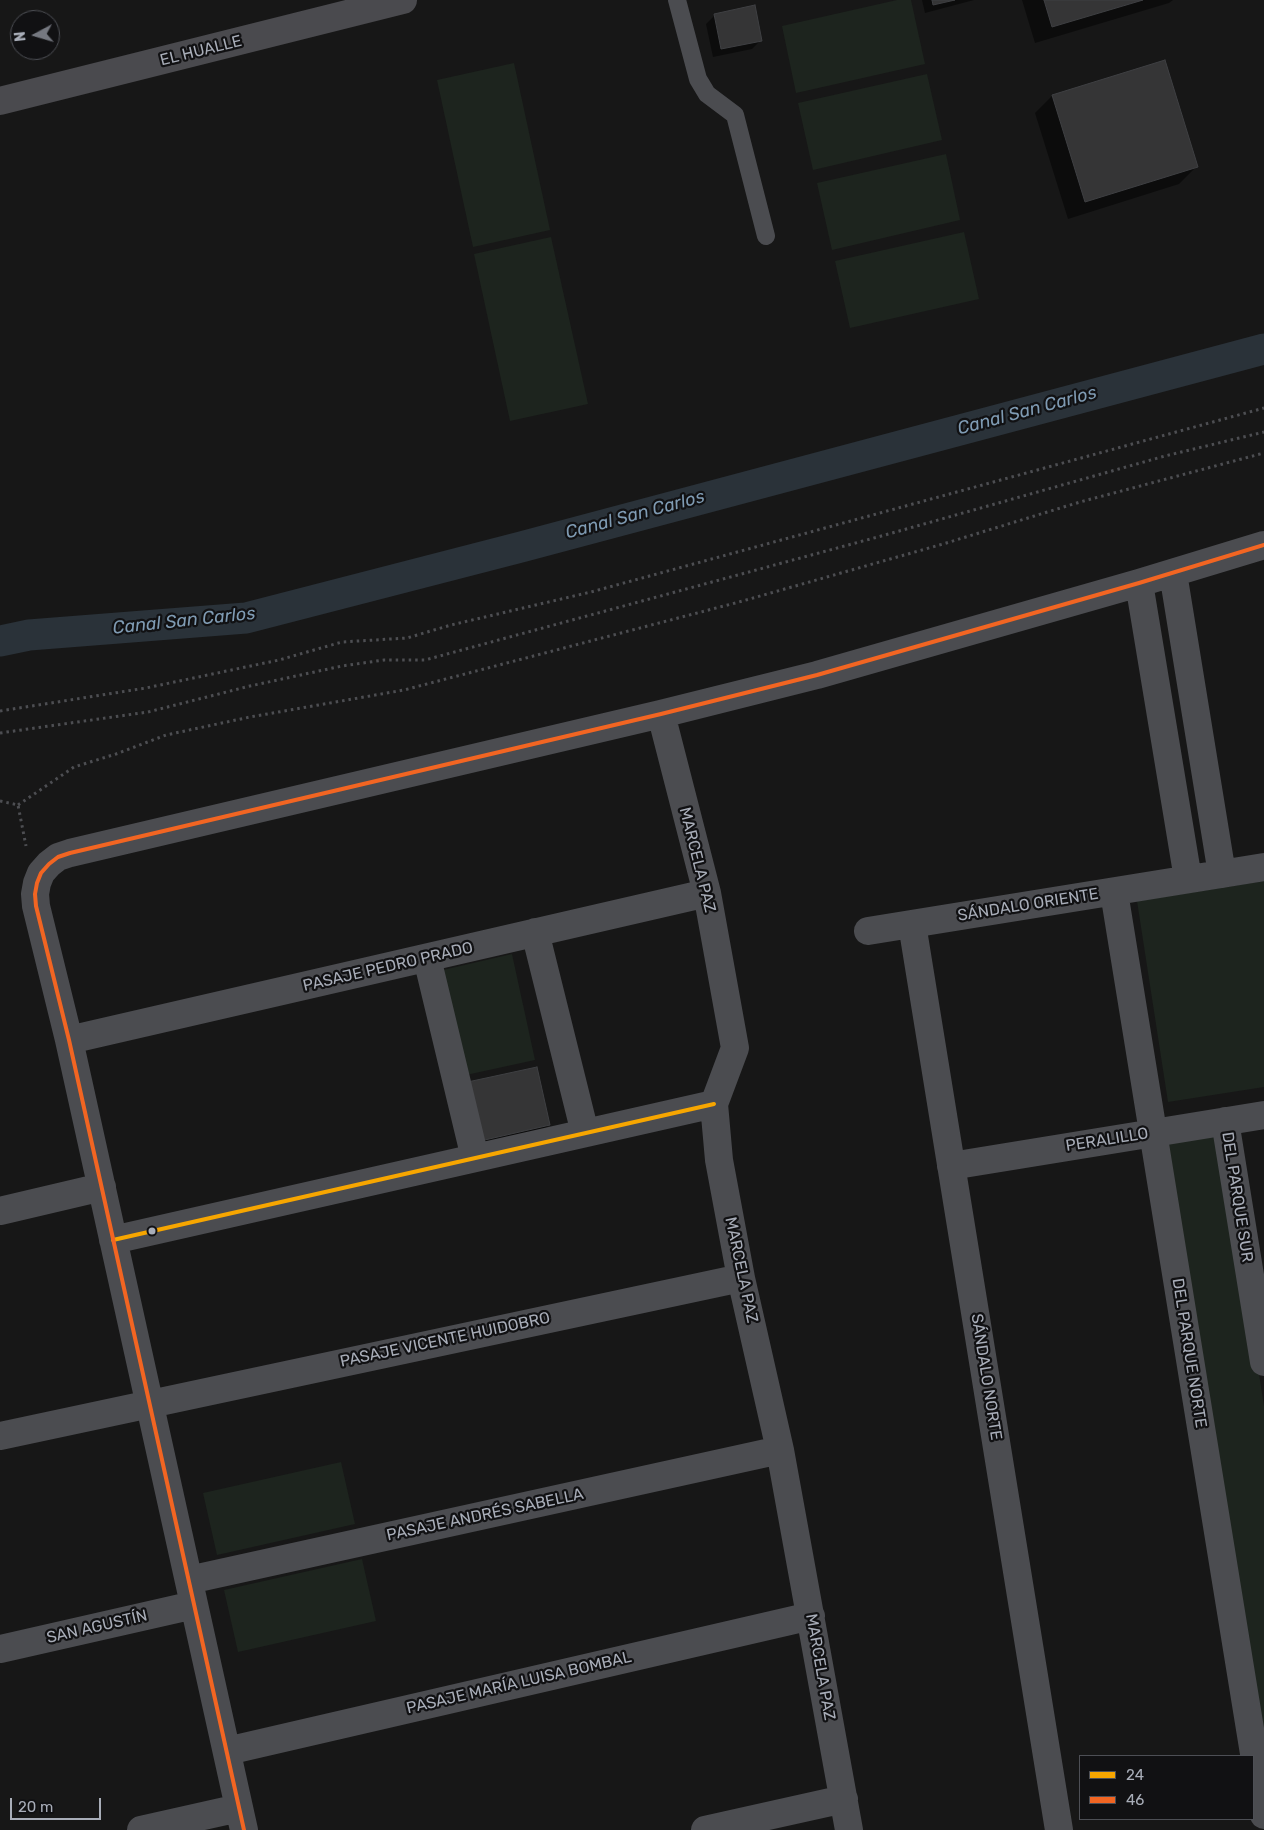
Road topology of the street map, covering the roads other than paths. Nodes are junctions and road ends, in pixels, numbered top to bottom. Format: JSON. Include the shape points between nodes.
{"nodes":[{"id":1,"x":403,"y":0,"type":"edge"},
{"id":2,"x":677,"y":0,"type":"edge"},
{"id":3,"x":0,"y":101,"type":"edge"},
{"id":4,"x":766,"y":236,"type":"dead end"},
{"id":5,"x":1264,"y":545,"type":"edge"},
{"id":6,"x":1173,"y":573,"type":"junction"},
{"id":7,"x":1139,"y":583,"type":"junction"},
{"id":8,"x":661,"y":714,"type":"junction"},
{"id":9,"x":1264,"y":867,"type":"edge"},
{"id":10,"x":1222,"y":874,"type":"junction"},
{"id":11,"x":1188,"y":879,"type":"junction"},
{"id":12,"x":1114,"y":892,"type":"junction"},
{"id":13,"x":707,"y":893,"type":"junction"},
{"id":14,"x":912,"y":924,"type":"junction"},
{"id":15,"x":868,"y":931,"type":"dead end"},
{"id":16,"x":535,"y":932,"type":"junction"},
{"id":17,"x":426,"y":958,"type":"junction"},
{"id":18,"x":69,"y":1040,"type":"junction"},
{"id":19,"x":714,"y":1104,"type":"junction"},
{"id":20,"x":1264,"y":1115,"type":"edge"},
{"id":21,"x":1225,"y":1121,"type":"junction"},
{"id":22,"x":1153,"y":1132,"type":"junction"},
{"id":23,"x":585,"y":1133,"type":"junction"},
{"id":24,"x":475,"y":1158,"type":"junction"},
{"id":25,"x":951,"y":1166,"type":"junction"},
{"id":26,"x":102,"y":1187,"type":"junction"},
{"id":27,"x":0,"y":1211,"type":"edge"},
{"id":28,"x":114,"y":1240,"type":"junction"},
{"id":29,"x":741,"y":1278,"type":"junction"},
{"id":30,"x":1264,"y":1362,"type":"edge"},
{"id":31,"x":150,"y":1403,"type":"junction"},
{"id":32,"x":0,"y":1436,"type":"edge"},
{"id":33,"x":780,"y":1450,"type":"junction"},
{"id":34,"x":192,"y":1593,"type":"junction"},
{"id":35,"x":811,"y":1616,"type":"junction"},
{"id":36,"x":0,"y":1649,"type":"edge"},
{"id":37,"x":227,"y":1751,"type":"junction"},
{"id":38,"x":844,"y":1799,"type":"junction"},
{"id":39,"x":1264,"y":1815,"type":"edge"},
{"id":40,"x":242,"y":1819,"type":"edge"},
{"id":41,"x":141,"y":1830,"type":"edge"},
{"id":42,"x":706,"y":1830,"type":"edge"},
{"id":43,"x":849,"y":1830,"type":"edge"},
{"id":44,"x":1060,"y":1830,"type":"edge"}],
"edges":[{"from":1,"to":3,"type":"street","name":"EL HUALLE"},
{"from":2,"to":4,"type":"lane","via":[[698,79],[707,94],[735,115]]},
{"from":5,"to":6,"type":"street"},
{"from":6,"to":7,"type":"street"},
{"from":6,"to":10,"type":"street"},
{"from":7,"to":8,"type":"street","via":[[818,675]]},
{"from":7,"to":11,"type":"street"},
{"from":8,"to":13,"type":"street","name":"MARCELA PAZ"},
{"from":8,"to":18,"type":"street","via":[[70,853],[54,860],[41,873],[36,884],[36,906]]},
{"from":9,"to":10,"type":"street","name":"SÁNDALO ORIENTE"},
{"from":10,"to":11,"type":"street","name":"SÁNDALO ORIENTE"},
{"from":11,"to":12,"type":"street","name":"SÁNDALO ORIENTE"},
{"from":12,"to":14,"type":"street","name":"SÁNDALO ORIENTE"},
{"from":12,"to":22,"type":"street","name":"DEL PARQUE NORTE"},
{"from":13,"to":16,"type":"street","name":"PASAJE PEDRO PRADO"},
{"from":13,"to":19,"type":"street","name":"MARCELA PAZ","via":[[735,1048]]},
{"from":14,"to":15,"type":"street","name":"SÁNDALO ORIENTE"},
{"from":14,"to":25,"type":"street","name":"SÁNDALO NORTE"},
{"from":16,"to":17,"type":"street","name":"PASAJE PEDRO PRADO"},
{"from":16,"to":23,"type":"street"},
{"from":17,"to":18,"type":"street","name":"PASAJE PEDRO PRADO"},
{"from":17,"to":24,"type":"street"},
{"from":18,"to":26,"type":"street"},
{"from":19,"to":23,"type":"street"},
{"from":19,"to":29,"type":"street","name":"MARCELA PAZ","via":[[719,1160]]},
{"from":20,"to":21,"type":"street","name":"PERALILLO"},
{"from":21,"to":22,"type":"street","name":"PERALILLO"},
{"from":21,"to":30,"type":"street","name":"DEL PARQUE SUR"},
{"from":22,"to":25,"type":"street","name":"PERALILLO"},
{"from":22,"to":39,"type":"street","name":"DEL PARQUE NORTE"},
{"from":23,"to":24,"type":"street"},
{"from":24,"to":28,"type":"street"},
{"from":25,"to":44,"type":"street","name":"SÁNDALO NORTE"},
{"from":26,"to":27,"type":"street"},
{"from":26,"to":28,"type":"street"},
{"from":28,"to":31,"type":"street"},
{"from":29,"to":31,"type":"street","name":"PASAJE VICENTE HUIDOBRO"},
{"from":29,"to":33,"type":"street","name":"MARCELA PAZ"},
{"from":31,"to":32,"type":"street","name":"PASAJE VICENTE HUIDOBRO"},
{"from":31,"to":34,"type":"street"},
{"from":33,"to":34,"type":"street","name":"PASAJE ANDRÉS SABELLA"},
{"from":33,"to":35,"type":"street","name":"MARCELA PAZ"},
{"from":34,"to":36,"type":"street","name":"SAN AGUSTÍN"},
{"from":34,"to":37,"type":"street"},
{"from":35,"to":37,"type":"street","name":"PASAJE MARÍA LUISA BOMBAL"},
{"from":35,"to":38,"type":"street","name":"MARCELA PAZ"},
{"from":37,"to":40,"type":"street"},
{"from":38,"to":42,"type":"street"},
{"from":38,"to":43,"type":"street","name":"MARCELA PAZ"},
{"from":40,"to":41,"type":"street"}]}
